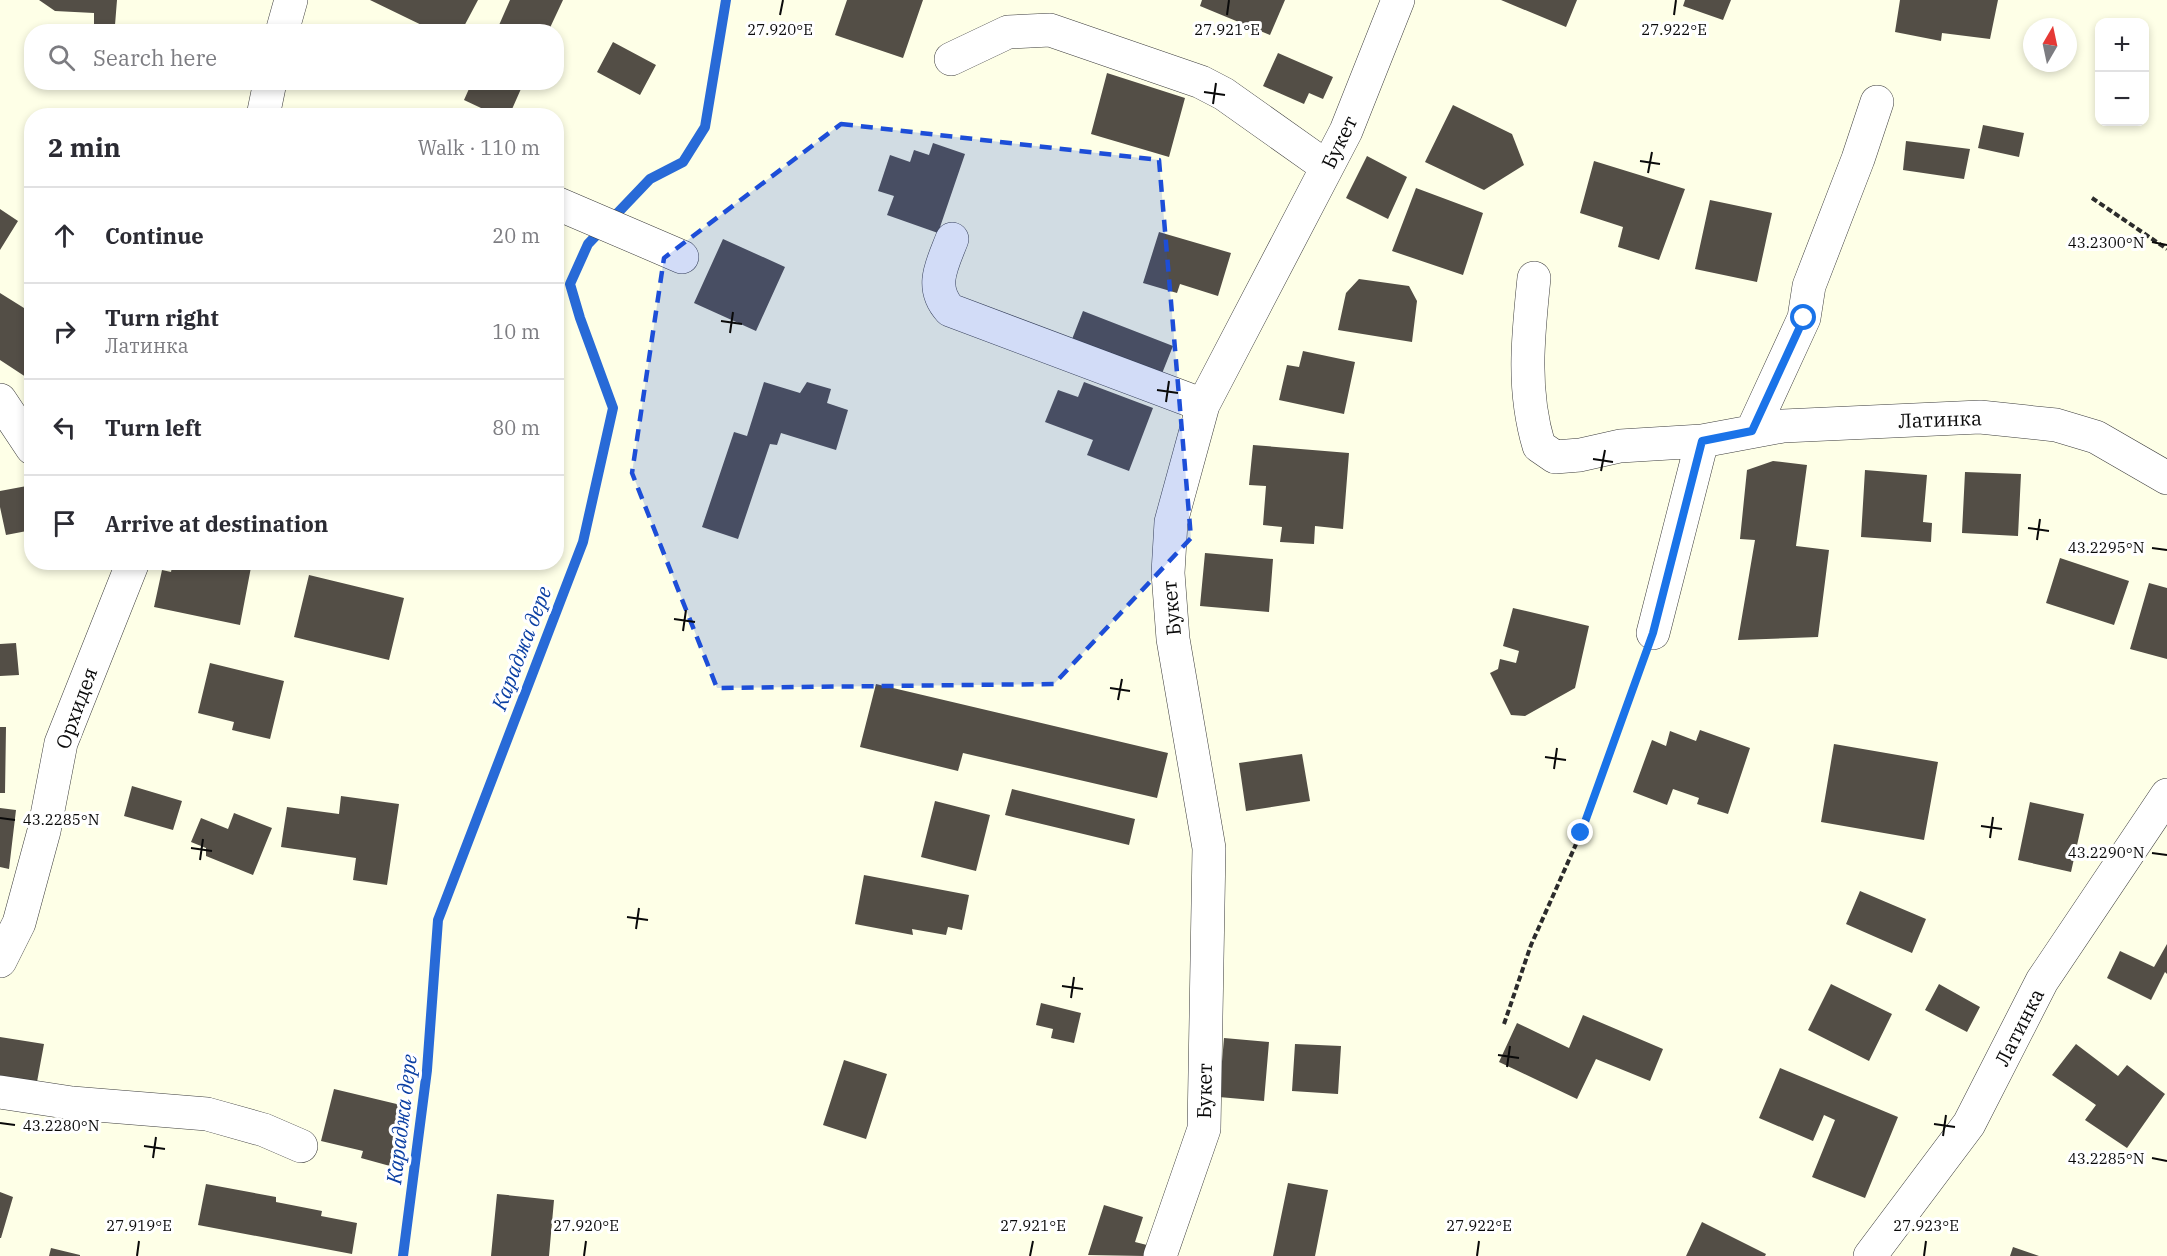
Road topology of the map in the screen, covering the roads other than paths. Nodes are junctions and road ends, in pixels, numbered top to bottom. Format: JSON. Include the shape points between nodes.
{"nodes":[{"id":1,"x":291,"y":0,"type":"edge"},
{"id":2,"x":1398,"y":0,"type":"edge"},
{"id":3,"x":284,"y":24,"type":"edge"},
{"id":4,"x":951,"y":59,"type":"dead end"},
{"id":5,"x":268,"y":90,"type":"edge"},
{"id":6,"x":1877,"y":102,"type":"dead end"},
{"id":7,"x":265,"y":108,"type":"edge"},
{"id":8,"x":1327,"y":166,"type":"junction"},
{"id":9,"x":564,"y":207,"type":"edge"},
{"id":10,"x":952,"y":239,"type":"dead end"},
{"id":11,"x":682,"y":257,"type":"dead end"},
{"id":12,"x":1534,"y":278,"type":"dead end"},
{"id":13,"x":0,"y":400,"type":"edge"},
{"id":14,"x":1203,"y":405,"type":"junction"},
{"id":15,"x":1752,"y":431,"type":"junction"},
{"id":16,"x":24,"y":436,"type":"edge"},
{"id":17,"x":1702,"y":441,"type":"junction"},
{"id":18,"x":2167,"y":478,"type":"edge"},
{"id":19,"x":130,"y":570,"type":"edge"},
{"id":20,"x":1653,"y":633,"type":"road end"},
{"id":21,"x":2167,"y":795,"type":"edge"},
{"id":22,"x":0,"y":961,"type":"edge"},
{"id":23,"x":0,"y":1092,"type":"edge"},
{"id":24,"x":300,"y":1146,"type":"dead end"},
{"id":25,"x":1160,"y":1256,"type":"edge"},
{"id":26,"x":1870,"y":1256,"type":"edge"}],
"edges":[{"from":1,"to":3,"type":"street"},
{"from":2,"to":8,"type":"street","name":"Букет","via":[[1346,131]]},
{"from":4,"to":8,"type":"street","via":[[1008,32],[1050,30],[1201,82]]},
{"from":5,"to":7,"type":"street"},
{"from":6,"to":15,"type":"street","via":[[1809,286],[1804,318]]},
{"from":8,"to":14,"type":"street","name":"Букет"},
{"from":9,"to":11,"type":"street"},
{"from":10,"to":14,"type":"street","via":[[937,284],[950,310]]},
{"from":12,"to":17,"type":"street","name":"Латинка","via":[[1527,378],[1529,416],[1539,446],[1555,457],[1620,446]]},
{"from":13,"to":16,"type":"street"},
{"from":14,"to":25,"type":"street","name":"Букет","via":[[1171,522],[1168,573],[1173,639],[1209,849],[1204,1129]]},
{"from":15,"to":17,"type":"street","name":"Латинка"},
{"from":15,"to":18,"type":"street","name":"Латинка","via":[[1784,426],[1980,417],[2019,419],[2096,437]]},
{"from":17,"to":20,"type":"street"},
{"from":19,"to":22,"type":"street","name":"Орхидея","via":[[61,743],[44,831],[19,923]]},
{"from":21,"to":26,"type":"street","name":"Латинка","via":[[2042,981],[1969,1124]]},
{"from":23,"to":24,"type":"street","via":[[72,1103],[207,1114],[264,1130]]}]}
